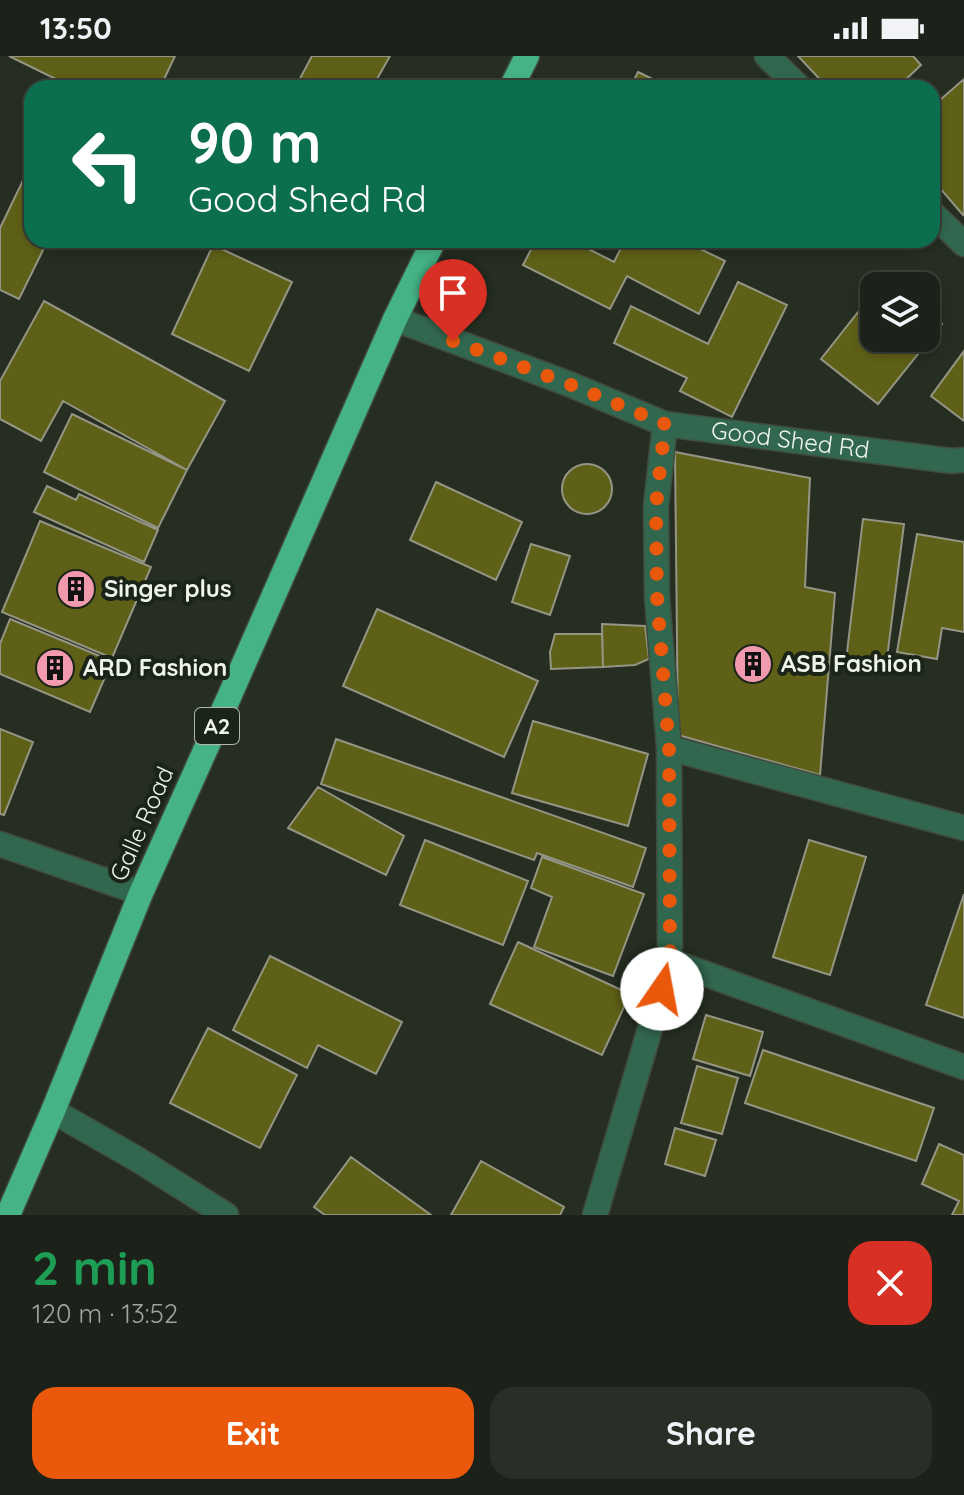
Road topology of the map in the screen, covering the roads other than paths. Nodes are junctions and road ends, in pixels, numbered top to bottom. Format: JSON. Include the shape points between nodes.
{"nodes":[{"id":1,"x":527,"y":56,"type":"edge"},
{"id":2,"x":767,"y":56,"type":"edge"},
{"id":3,"x":515,"y":80,"type":"edge"},
{"id":4,"x":792,"y":80,"type":"edge"},
{"id":5,"x":940,"y":221,"type":"edge"},
{"id":6,"x":964,"y":244,"type":"edge"},
{"id":7,"x":430,"y":248,"type":"edge"},
{"id":8,"x":395,"y":319,"type":"junction"},
{"id":9,"x":665,"y":424,"type":"junction"},
{"id":10,"x":964,"y":460,"type":"edge"},
{"id":11,"x":669,"y":748,"type":"junction"},
{"id":12,"x":964,"y":828,"type":"edge"},
{"id":13,"x":0,"y":844,"type":"edge"},
{"id":14,"x":141,"y":893,"type":"junction"},
{"id":15,"x":670,"y":961,"type":"junction"},
{"id":16,"x":964,"y":1067,"type":"edge"},
{"id":17,"x":53,"y":1111,"type":"junction"},
{"id":18,"x":8,"y":1215,"type":"edge"},
{"id":19,"x":226,"y":1215,"type":"edge"},
{"id":20,"x":595,"y":1215,"type":"edge"}],
"edges":[{"from":1,"to":3,"type":"highway"},
{"from":2,"to":4,"type":"street"},
{"from":5,"to":6,"type":"street"},
{"from":7,"to":8,"type":"highway","name":"Galle Road","number":"A2"},
{"from":8,"to":9,"type":"street","name":"Good Shed Rd"},
{"from":8,"to":14,"type":"highway","name":"Galle Road","number":"A2"},
{"from":9,"to":10,"type":"street","name":"Good Shed Rd"},
{"from":9,"to":11,"type":"street","via":[[656,506],[657,596]]},
{"from":11,"to":12,"type":"street"},
{"from":11,"to":15,"type":"street"},
{"from":13,"to":14,"type":"street"},
{"from":14,"to":17,"type":"highway","name":"Galle Road","number":"A2"},
{"from":15,"to":16,"type":"street"},
{"from":15,"to":20,"type":"street"},
{"from":17,"to":18,"type":"highway","name":"Galle Road","number":"A2"},
{"from":17,"to":19,"type":"street"}]}
